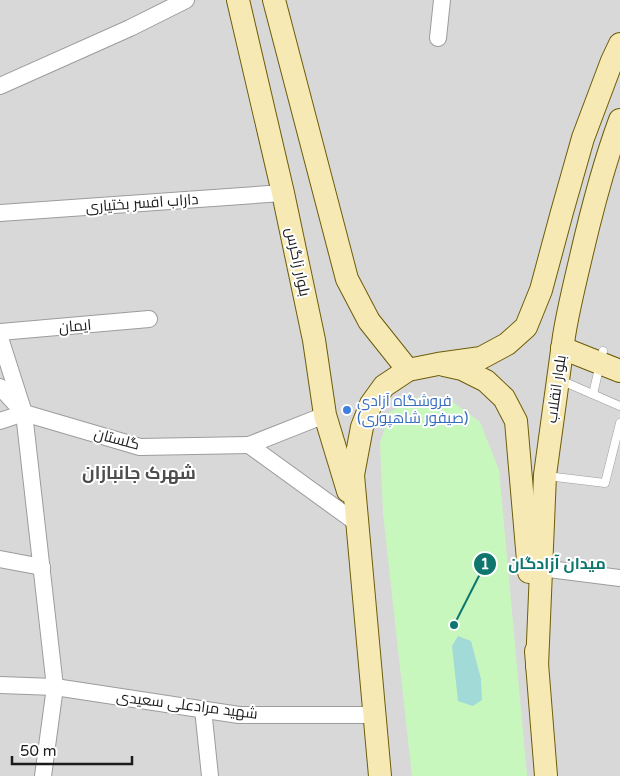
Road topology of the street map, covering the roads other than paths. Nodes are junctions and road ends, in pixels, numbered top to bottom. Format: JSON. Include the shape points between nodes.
{"nodes":[{"id":1,"x":186,"y":0,"type":"edge"},
{"id":2,"x":238,"y":0,"type":"edge"},
{"id":3,"x":274,"y":0,"type":"edge"},
{"id":4,"x":442,"y":0,"type":"edge"},
{"id":5,"x":438,"y":38,"type":"dead end"},
{"id":6,"x":620,"y":44,"type":"edge"},
{"id":7,"x":0,"y":86,"type":"edge"},
{"id":8,"x":620,"y":120,"type":"edge"},
{"id":9,"x":283,"y":193,"type":"junction"},
{"id":10,"x":0,"y":213,"type":"edge"},
{"id":11,"x":150,"y":319,"type":"dead end"},
{"id":12,"x":0,"y":332,"type":"edge"},
{"id":13,"x":0,"y":338,"type":"edge"},
{"id":14,"x":563,"y":342,"type":"junction"},
{"id":15,"x":611,"y":361,"type":"edge"},
{"id":16,"x":438,"y":364,"type":"junction"},
{"id":17,"x":408,"y":370,"type":"junction"},
{"id":18,"x":558,"y":380,"type":"junction"},
{"id":19,"x":0,"y":387,"type":"edge"},
{"id":20,"x":592,"y":394,"type":"junction"},
{"id":21,"x":620,"y":406,"type":"edge"},
{"id":22,"x":24,"y":413,"type":"junction"},
{"id":23,"x":325,"y":415,"type":"junction"},
{"id":24,"x":0,"y":421,"type":"edge"},
{"id":25,"x":620,"y":423,"type":"edge"},
{"id":26,"x":248,"y":444,"type":"junction"},
{"id":27,"x":545,"y":475,"type":"junction"},
{"id":28,"x":358,"y":524,"type":"junction"},
{"id":29,"x":0,"y":559,"type":"edge"},
{"id":30,"x":42,"y":567,"type":"junction"},
{"id":31,"x":541,"y":568,"type":"junction"},
{"id":32,"x":620,"y":578,"type":"edge"},
{"id":33,"x":537,"y":666,"type":"junction"},
{"id":34,"x":0,"y":685,"type":"edge"},
{"id":35,"x":55,"y":688,"type":"junction"},
{"id":36,"x":202,"y":709,"type":"junction"},
{"id":37,"x":375,"y":715,"type":"junction"},
{"id":38,"x":44,"y":776,"type":"edge"},
{"id":39,"x":210,"y":776,"type":"edge"},
{"id":40,"x":380,"y":776,"type":"edge"},
{"id":41,"x":546,"y":776,"type":"edge"}],
"edges":[{"from":1,"to":7,"type":"street"},
{"from":2,"to":9,"type":"main road","name":"بلوار زاگرس"},
{"from":3,"to":17,"type":"main road","via":[[347,279],[369,321]]},
{"from":4,"to":5,"type":"street"},
{"from":6,"to":16,"type":"main road","via":[[583,138],[541,290],[526,327],[508,344],[481,358]]},
{"from":8,"to":14,"type":"main road","name":"بلوار انقلاب","via":[[590,218]]},
{"from":9,"to":10,"type":"street","name":"داراب افسر بختیاری"},
{"from":9,"to":23,"type":"main road","name":"بلوار زاگرس","via":[[314,340]]},
{"from":11,"to":12,"type":"street","name":"ایمان"},
{"from":13,"to":22,"type":"street"},
{"from":14,"to":15,"type":"main road"},
{"from":14,"to":18,"type":"main road","name":"بلوار انقلاب"},
{"from":15,"to":20,"type":"lane"},
{"from":16,"to":17,"type":"main road"},
{"from":16,"to":33,"type":"main road","via":[[462,369],[486,381],[504,398],[516,421]]},
{"from":17,"to":28,"type":"main road","via":[[384,386],[371,404],[362,427],[353,475]]},
{"from":18,"to":20,"type":"lane"},
{"from":18,"to":27,"type":"main road","name":"بلوار انقلاب"},
{"from":19,"to":22,"type":"street"},
{"from":20,"to":21,"type":"lane"},
{"from":22,"to":24,"type":"street"},
{"from":22,"to":26,"type":"street","name":"گلستان","via":[[140,447]]},
{"from":22,"to":30,"type":"street"},
{"from":23,"to":26,"type":"street","name":"گلستان"},
{"from":23,"to":28,"type":"main road","name":"بلوار زاگرس"},
{"from":25,"to":27,"type":"lane","via":[[605,483]]},
{"from":26,"to":28,"type":"street"},
{"from":27,"to":31,"type":"main road","name":"بلوار انقلاب"},
{"from":28,"to":37,"type":"main road"},
{"from":29,"to":30,"type":"street"},
{"from":30,"to":35,"type":"street"},
{"from":31,"to":32,"type":"street"},
{"from":31,"to":33,"type":"main road","name":"بلوار انقلاب"},
{"from":33,"to":41,"type":"main road"},
{"from":34,"to":35,"type":"street","name":"شهید مرادعلی سعیدی"},
{"from":35,"to":36,"type":"street","name":"شهید مرادعلی سعیدی"},
{"from":35,"to":38,"type":"street"},
{"from":36,"to":37,"type":"street","name":"شهید مرادعلی سعیدی","via":[[239,715]]},
{"from":36,"to":39,"type":"street"},
{"from":37,"to":40,"type":"main road"}]}
